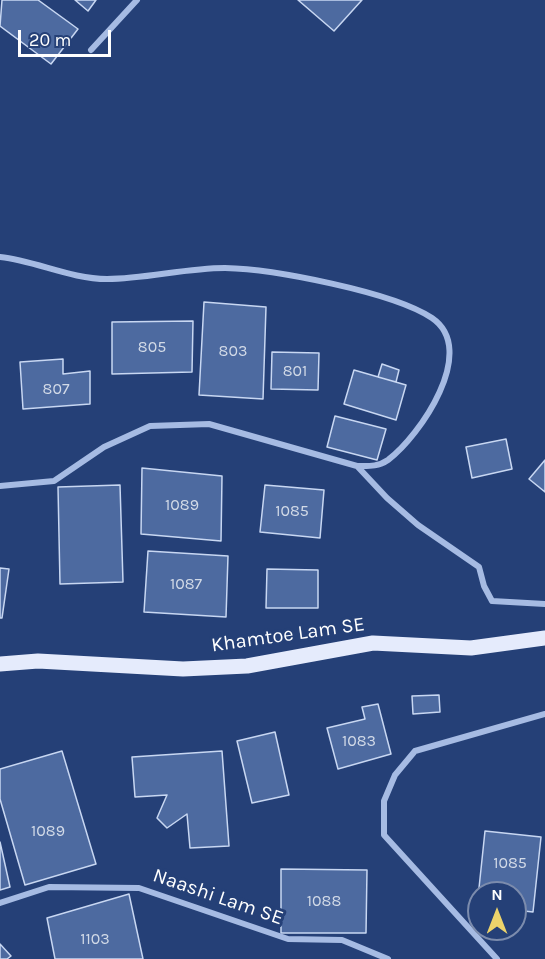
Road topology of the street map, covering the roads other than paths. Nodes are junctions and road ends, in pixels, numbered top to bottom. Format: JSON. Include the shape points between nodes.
{"nodes":[{"id":1,"x":136,"y":0,"type":"edge"},
{"id":2,"x":91,"y":50,"type":"dead end"},
{"id":3,"x":0,"y":257,"type":"edge"},
{"id":4,"x":357,"y":466,"type":"junction"},
{"id":5,"x":0,"y":486,"type":"edge"},
{"id":6,"x":545,"y":604,"type":"edge"},
{"id":7,"x":545,"y":638,"type":"edge"},
{"id":8,"x":0,"y":664,"type":"edge"},
{"id":9,"x":545,"y":714,"type":"edge"},
{"id":10,"x":0,"y":903,"type":"edge"},
{"id":11,"x":388,"y":959,"type":"edge"},
{"id":12,"x":496,"y":959,"type":"edge"}],
"edges":[{"from":1,"to":2,"type":"street"},
{"from":3,"to":4,"type":"street","via":[[104,279],[223,268],[291,275],[400,303],[432,318],[445,332],[451,347],[447,375],[427,415],[387,461]]},
{"from":4,"to":5,"type":"street","via":[[209,424],[175,423],[150,426],[129,435],[54,481]]},
{"from":4,"to":6,"type":"street","via":[[418,525],[479,567],[483,586],[492,601]]},
{"from":7,"to":8,"type":"main road","name":"Khamtoe Lam SE","via":[[471,648],[373,643],[247,666],[194,669],[38,661]]},
{"from":9,"to":12,"type":"street","via":[[415,751],[395,775],[384,801],[384,835]]},
{"from":10,"to":11,"type":"street","name":"Naashi Lam SE","via":[[49,887],[139,888],[288,939],[342,940]]}]}
